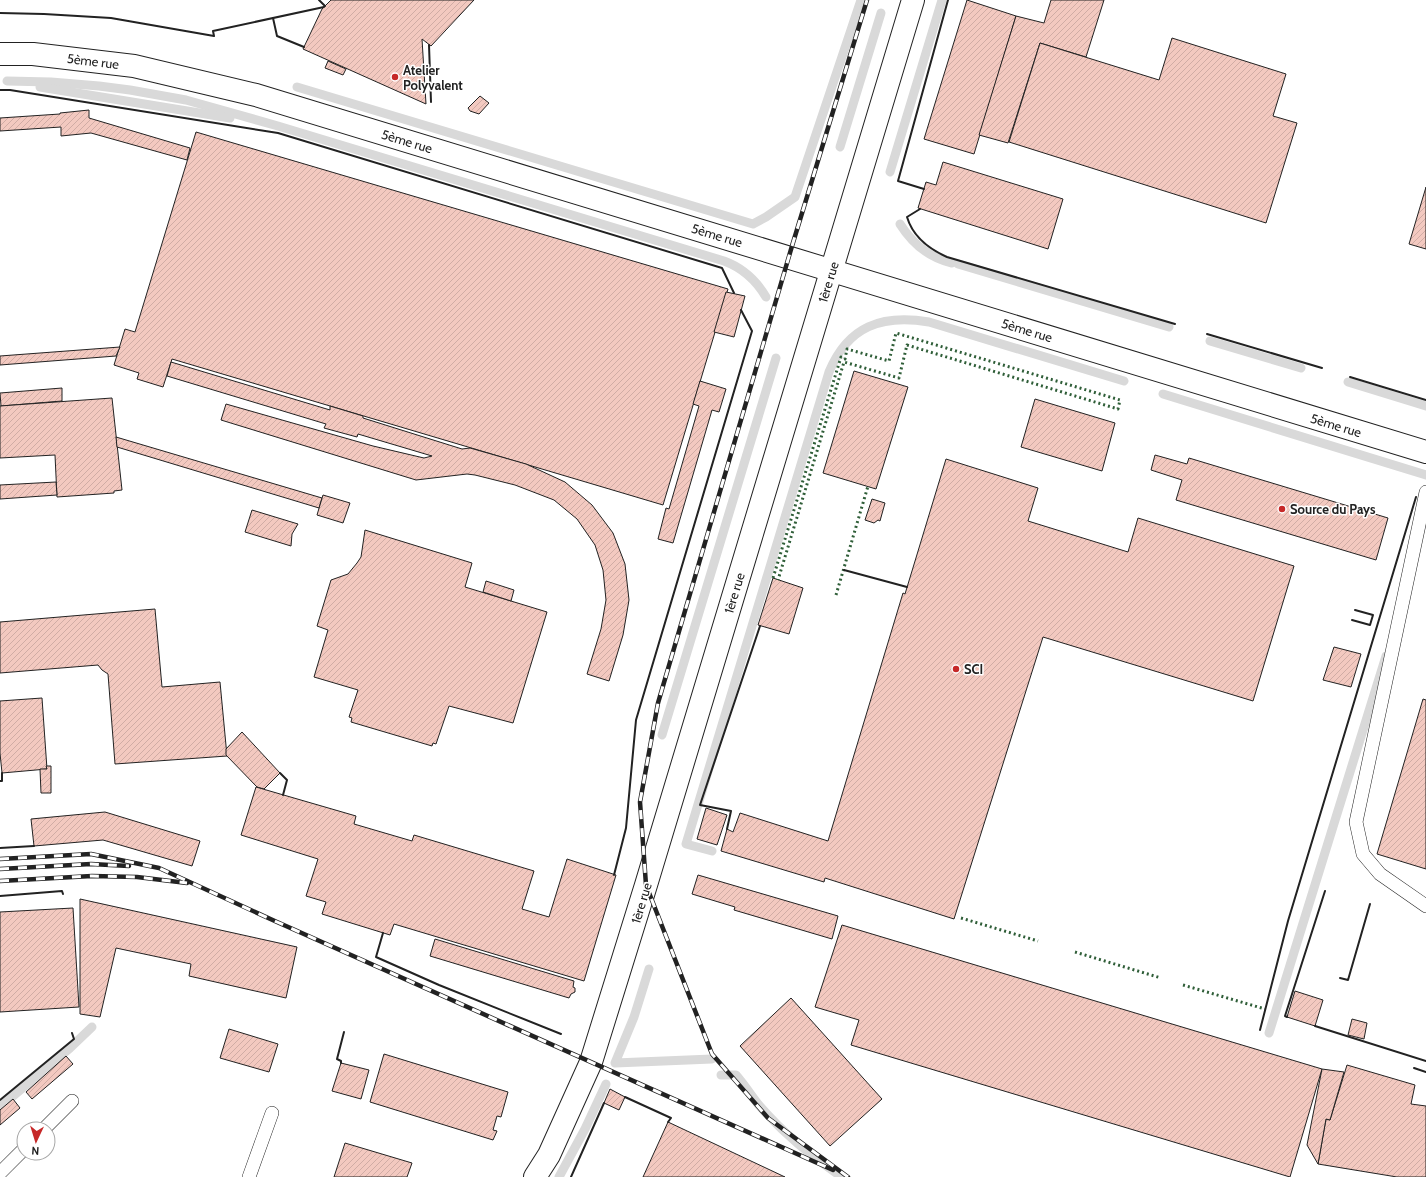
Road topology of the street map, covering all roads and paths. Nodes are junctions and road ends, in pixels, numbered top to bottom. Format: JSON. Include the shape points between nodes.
{"nodes":[{"id":1,"x":913,"y":0,"type":"edge"},
{"id":2,"x":0,"y":54,"type":"edge"},
{"id":3,"x":832,"y":270,"type":"junction"},
{"id":4,"x":1426,"y":452,"type":"edge"},
{"id":5,"x":1426,"y":492,"type":"edge"},
{"id":6,"x":1426,"y":906,"type":"edge"},
{"id":7,"x":72,"y":1101,"type":"dead end"},
{"id":8,"x":272,"y":1113,"type":"dead end"},
{"id":9,"x":52,"y":1121,"type":"edge"},
{"id":10,"x":16,"y":1157,"type":"edge"},
{"id":11,"x":0,"y":1173,"type":"edge"},
{"id":12,"x":248,"y":1177,"type":"edge"},
{"id":13,"x":535,"y":1177,"type":"edge"}],
"edges":[{"from":1,"to":3,"type":"street","name":"1ère rue"},
{"from":2,"to":3,"type":"street","name":"5ème rue","via":[[33,54],[134,66],[256,95]]},
{"from":3,"to":4,"type":"street","name":"5ème rue"},
{"from":3,"to":13,"type":"street","name":"1ère rue","via":[[591,1062],[549,1155]]},
{"from":5,"to":6,"type":"lane","via":[[1356,822],[1362,854],[1380,874]]},
{"from":7,"to":9,"type":"lane"},
{"from":8,"to":12,"type":"lane"},
{"from":10,"to":11,"type":"lane"}]}
